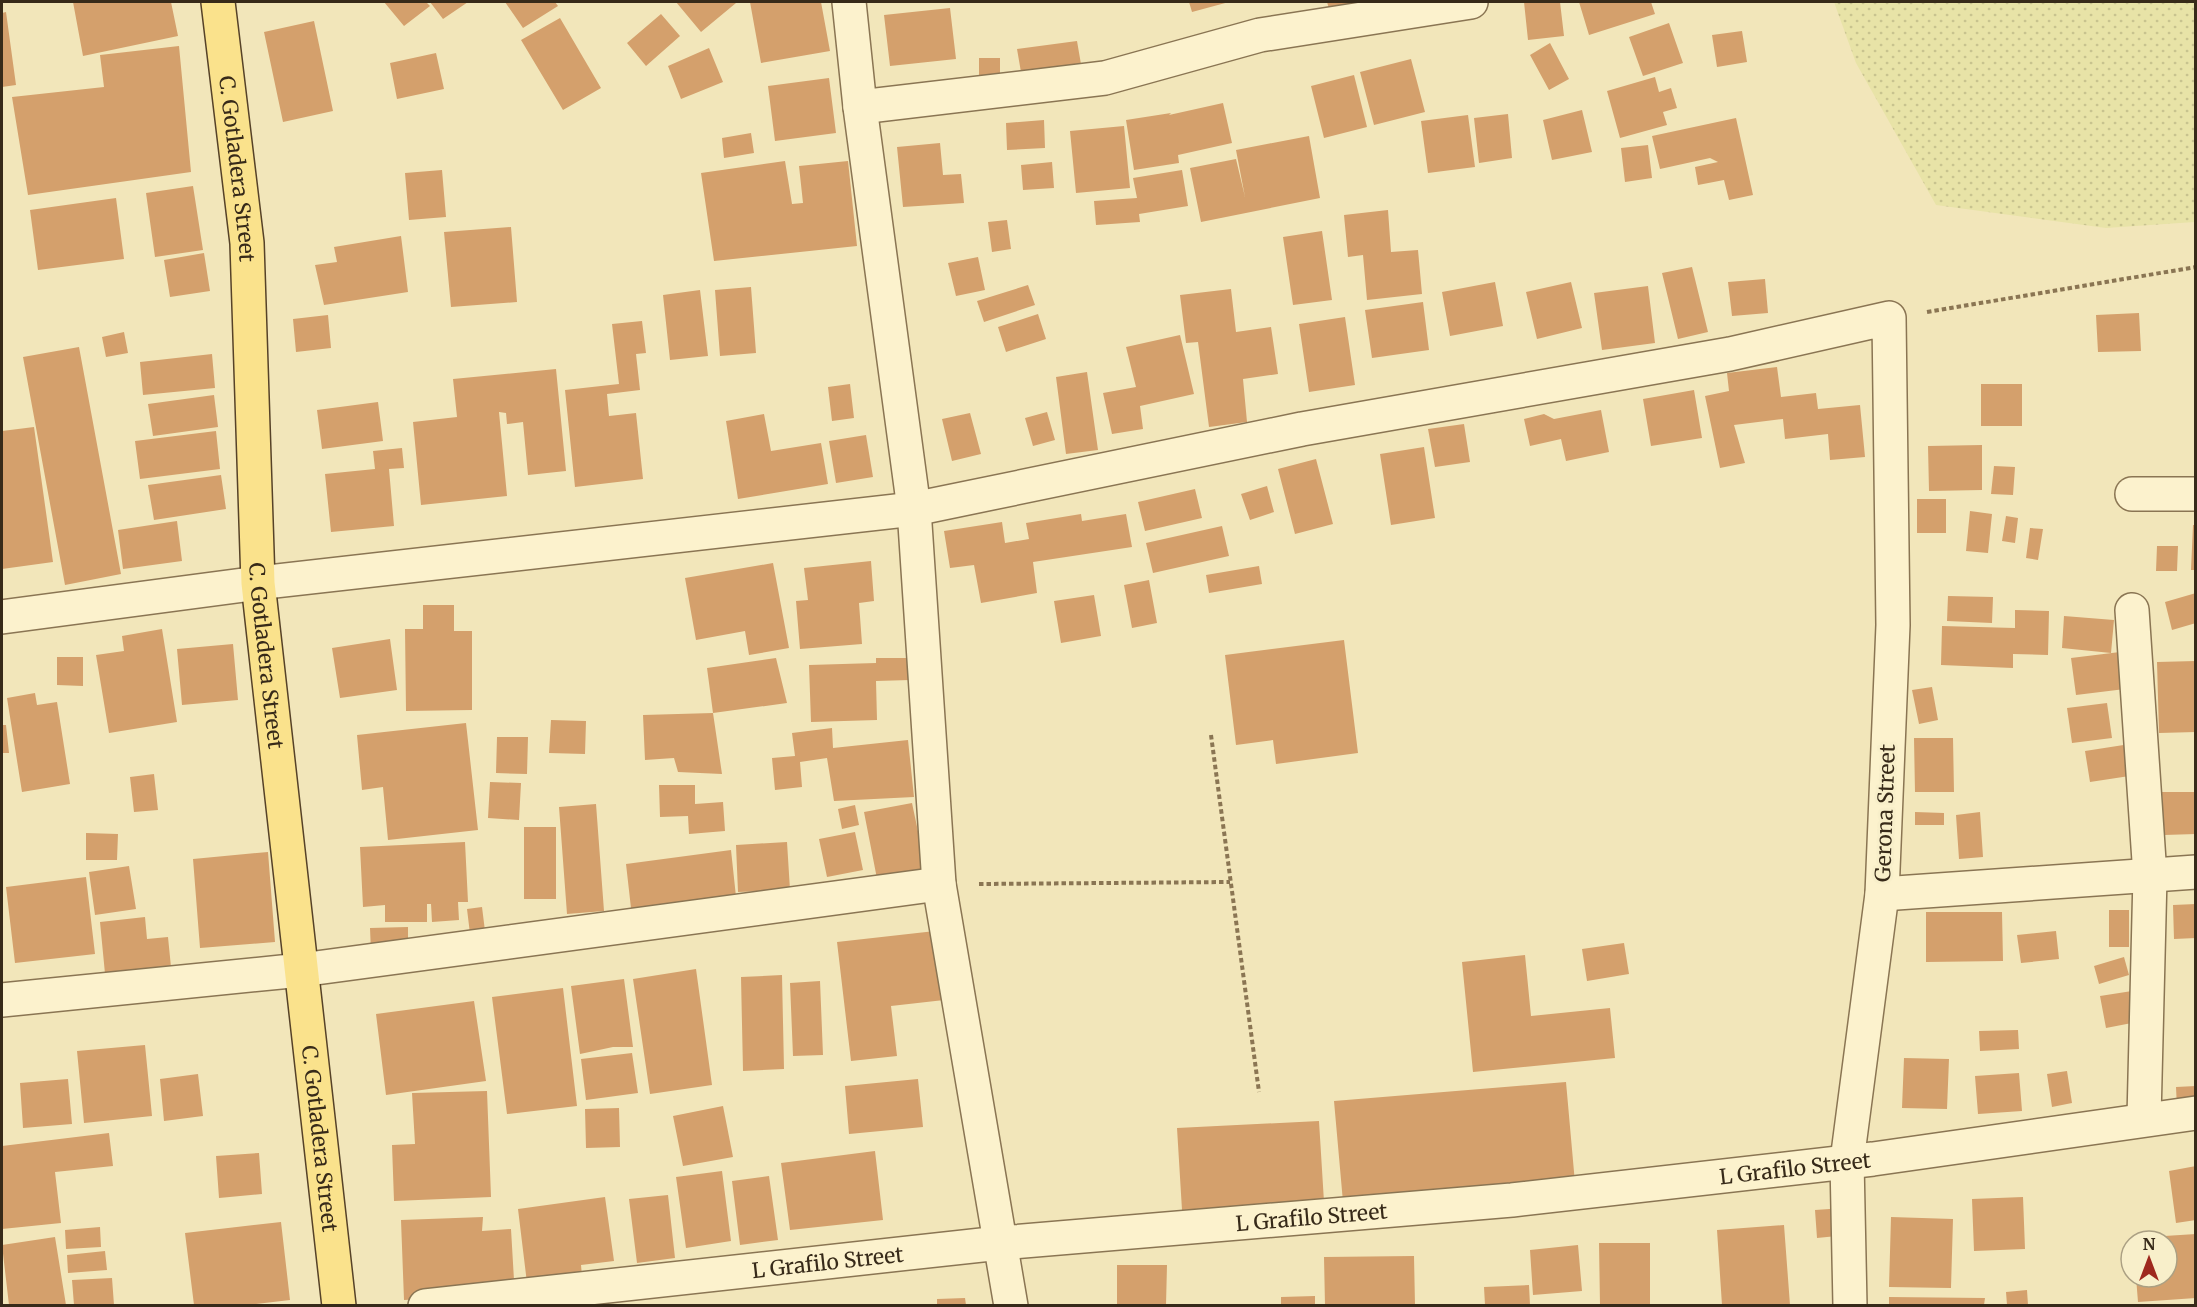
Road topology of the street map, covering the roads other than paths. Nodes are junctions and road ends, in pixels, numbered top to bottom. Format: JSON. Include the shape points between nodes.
{"nodes":[{"id":1,"x":218,"y":2,"type":"edge"},
{"id":2,"x":849,"y":2,"type":"edge"},
{"id":3,"x":1471,"y":2,"type":"edge"},
{"id":4,"x":860,"y":107,"type":"junction"},
{"id":5,"x":2132,"y":494,"type":"dead end"},
{"id":6,"x":2196,"y":494,"type":"edge"},
{"id":7,"x":914,"y":508,"type":"junction"},
{"id":8,"x":258,"y":583,"type":"junction"},
{"id":9,"x":2132,"y":610,"type":"dead end"},
{"id":10,"x":2,"y":617,"type":"edge"},
{"id":11,"x":2196,"y":872,"type":"edge"},
{"id":12,"x":2150,"y":876,"type":"junction"},
{"id":13,"x":939,"y":885,"type":"junction"},
{"id":14,"x":1882,"y":894,"type":"junction"},
{"id":15,"x":301,"y":970,"type":"junction"},
{"id":16,"x":2,"y":1000,"type":"edge"},
{"id":17,"x":2196,"y":1113,"type":"edge"},
{"id":18,"x":2144,"y":1118,"type":"junction"},
{"id":19,"x":1846,"y":1161,"type":"junction"},
{"id":20,"x":1000,"y":1243,"type":"junction"},
{"id":21,"x":339,"y":1305,"type":"edge"},
{"id":22,"x":425,"y":1305,"type":"edge"},
{"id":23,"x":1011,"y":1305,"type":"edge"},
{"id":24,"x":1850,"y":1305,"type":"edge"}],
"edges":[{"from":1,"to":8,"type":"main road","name":"C. Gotladera Street","via":[[247,243]]},
{"from":2,"to":4,"type":"street"},
{"from":3,"to":4,"type":"street","via":[[1260,35],[1105,78]]},
{"from":4,"to":7,"type":"street"},
{"from":5,"to":6,"type":"street"},
{"from":7,"to":8,"type":"street"},
{"from":7,"to":13,"type":"street"},
{"from":7,"to":14,"type":"street","name":"Gerona Street","via":[[1302,429],[1730,354],[1888,318],[1893,625]]},
{"from":8,"to":10,"type":"street"},
{"from":8,"to":15,"type":"main road","name":"C. Gotladera Street"},
{"from":9,"to":12,"type":"street"},
{"from":11,"to":12,"type":"street"},
{"from":12,"to":14,"type":"street"},
{"from":12,"to":18,"type":"street"},
{"from":13,"to":15,"type":"street"},
{"from":13,"to":20,"type":"street"},
{"from":14,"to":19,"type":"street","name":"Gerona Street"},
{"from":15,"to":16,"type":"street"},
{"from":15,"to":21,"type":"main road","name":"C. Gotladera Street"},
{"from":17,"to":18,"type":"street","name":"L Grafilo Street"},
{"from":18,"to":19,"type":"street","name":"L Grafilo Street"},
{"from":19,"to":20,"type":"street","name":"L Grafilo Street","via":[[1512,1200]]},
{"from":19,"to":24,"type":"street","name":"Gerona Street"},
{"from":20,"to":22,"type":"street","name":"L Grafilo Street"},
{"from":20,"to":23,"type":"street"}]}
